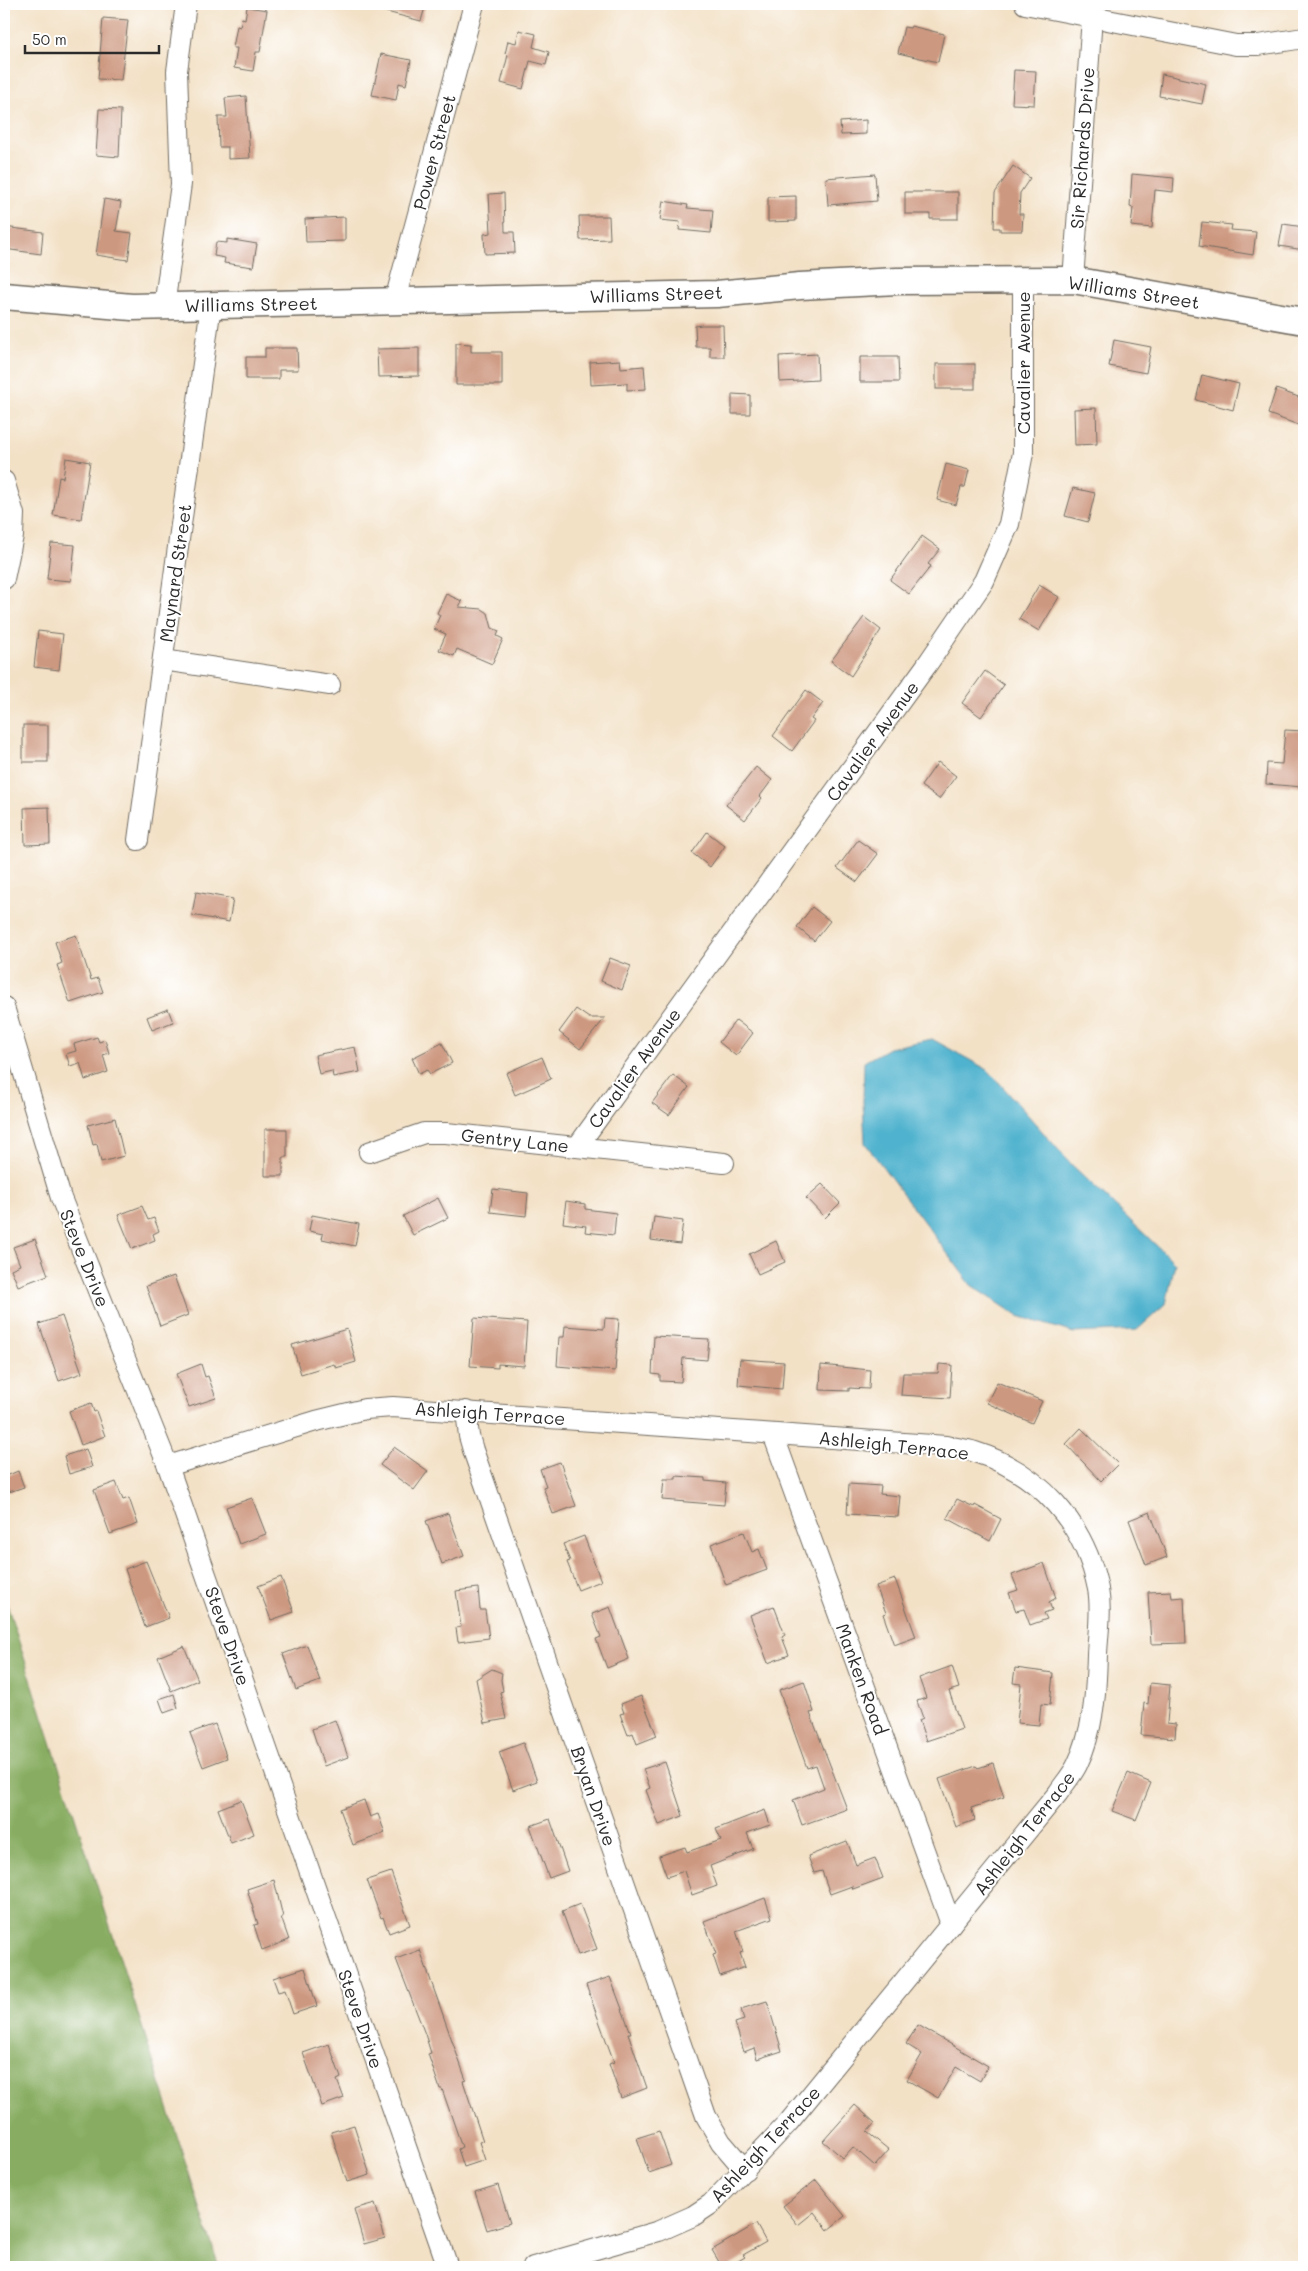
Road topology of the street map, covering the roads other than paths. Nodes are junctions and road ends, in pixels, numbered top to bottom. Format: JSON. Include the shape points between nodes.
{"nodes":[{"id":1,"x":186,"y":4,"type":"edge"},
{"id":2,"x":474,"y":4,"type":"edge"},
{"id":3,"x":1025,"y":4,"type":"edge"},
{"id":4,"x":1092,"y":17,"type":"junction"},
{"id":5,"x":1304,"y":38,"type":"edge"},
{"id":6,"x":1023,"y":280,"type":"junction"},
{"id":7,"x":1073,"y":280,"type":"junction"},
{"id":8,"x":4,"y":296,"type":"edge"},
{"id":9,"x":394,"y":300,"type":"junction"},
{"id":10,"x":211,"y":305,"type":"junction"},
{"id":11,"x":164,"y":306,"type":"junction"},
{"id":12,"x":1304,"y":321,"type":"edge"},
{"id":13,"x":4,"y":481,"type":"edge"},
{"id":14,"x":4,"y":579,"type":"edge"},
{"id":15,"x":164,"y":660,"type":"junction"},
{"id":16,"x":330,"y":685,"type":"dead end"},
{"id":17,"x":138,"y":840,"type":"dead end"},
{"id":18,"x":4,"y":1008,"type":"edge"},
{"id":19,"x":577,"y":1147,"type":"junction"},
{"id":20,"x":369,"y":1152,"type":"dead end"},
{"id":21,"x":724,"y":1163,"type":"dead end"},
{"id":22,"x":466,"y":1411,"type":"junction"},
{"id":23,"x":773,"y":1434,"type":"junction"},
{"id":24,"x":168,"y":1466,"type":"junction"},
{"id":25,"x":951,"y":1924,"type":"junction"},
{"id":26,"x":745,"y":2170,"type":"junction"},
{"id":27,"x":448,"y":2267,"type":"edge"},
{"id":28,"x":533,"y":2267,"type":"edge"}],
"edges":[{"from":1,"to":11,"type":"street","via":[[176,71],[181,184]]},
{"from":2,"to":9,"type":"street","name":"Power Street"},
{"from":3,"to":4,"type":"street"},
{"from":4,"to":5,"type":"street","via":[[1236,45]]},
{"from":4,"to":7,"type":"street","name":"Sir Richards Drive"},
{"from":6,"to":7,"type":"street","name":"Williams Street"},
{"from":6,"to":9,"type":"street","name":"Williams Street","via":[[897,281],[717,294]]},
{"from":6,"to":19,"type":"street","name":"Cavalier Avenue","via":[[1023,453],[1009,524],[984,581],[926,666]]},
{"from":7,"to":12,"type":"street","name":"Williams Street"},
{"from":8,"to":11,"type":"street","name":"Williams Street","via":[[132,307]]},
{"from":9,"to":10,"type":"street","name":"Williams Street"},
{"from":10,"to":11,"type":"street","name":"Williams Street"},
{"from":10,"to":15,"type":"street","name":"Maynard Street"},
{"from":13,"to":14,"type":"street","via":[[14,514]]},
{"from":15,"to":16,"type":"street"},
{"from":15,"to":17,"type":"street","name":"Maynard Street"},
{"from":18,"to":24,"type":"street","name":"Steve Drive","via":[[61,1198]]},
{"from":19,"to":20,"type":"street","name":"Gentry Lane","via":[[424,1133]]},
{"from":19,"to":21,"type":"street","name":"Gentry Lane"},
{"from":22,"to":23,"type":"street","name":"Ashleigh Terrace"},
{"from":22,"to":24,"type":"street","name":"Ashleigh Terrace","via":[[392,1407],[365,1409]]},
{"from":22,"to":26,"type":"street","name":"Bryan Drive","via":[[473,1450],[706,2116],[721,2142]]},
{"from":23,"to":25,"type":"street","name":"Manken Road"},
{"from":23,"to":25,"type":"street","name":"Ashleigh Terrace","via":[[946,1446],[998,1461],[1043,1490],[1063,1509],[1089,1558],[1098,1591],[1098,1618],[1096,1688],[1087,1741],[1076,1766],[1058,1793]]},
{"from":24,"to":27,"type":"street","name":"Steve Drive"},
{"from":25,"to":26,"type":"street","name":"Ashleigh Terrace"},
{"from":26,"to":28,"type":"street","name":"Ashleigh Terrace","via":[[711,2204],[693,2216],[659,2231]]}]}
